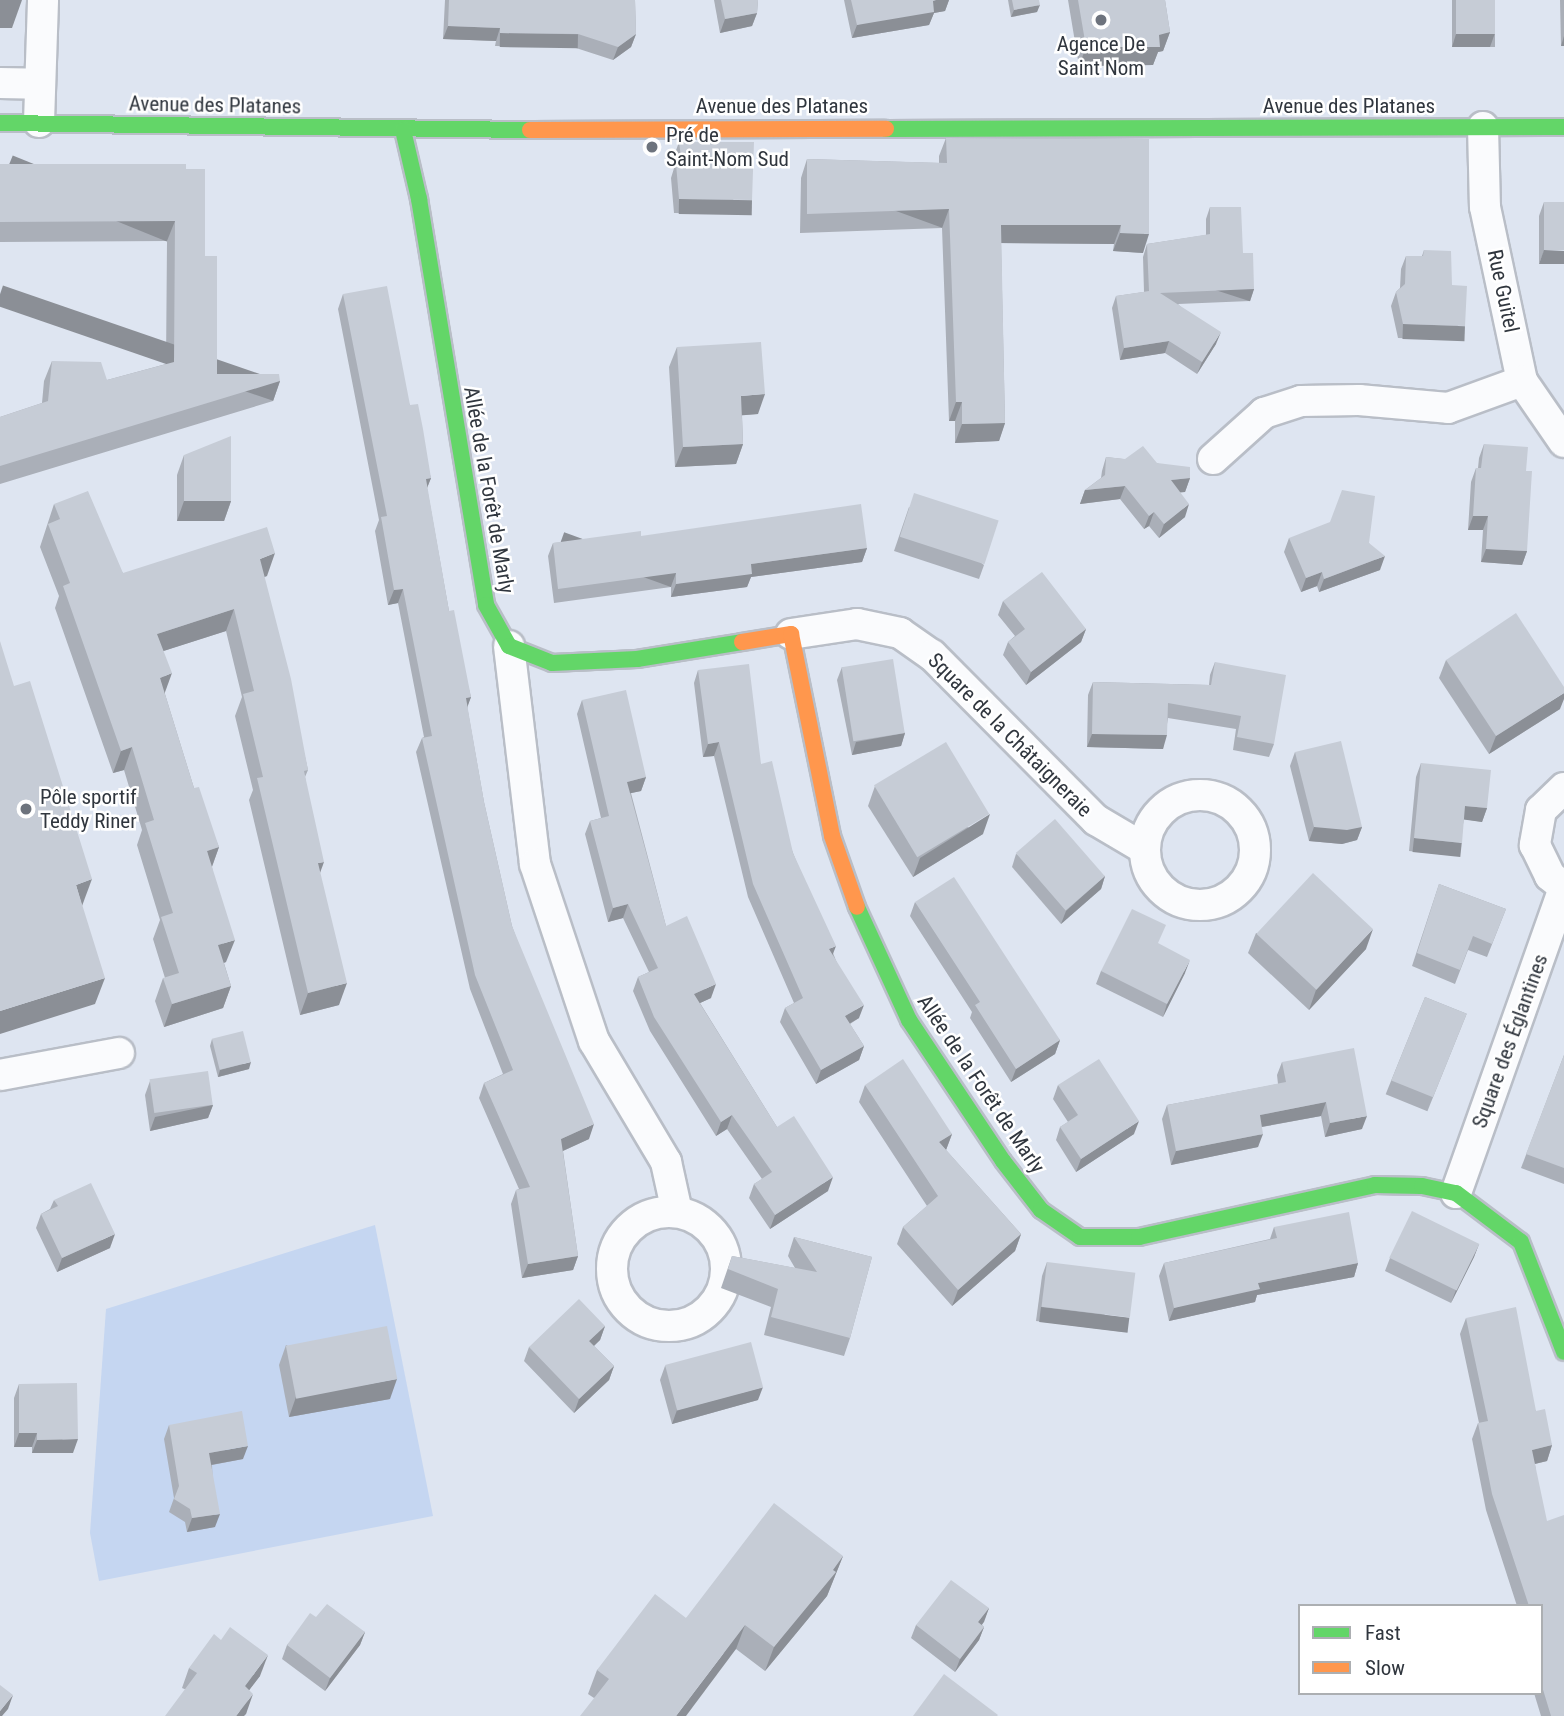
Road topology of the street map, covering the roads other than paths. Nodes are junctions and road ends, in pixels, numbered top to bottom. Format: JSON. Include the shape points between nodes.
{"nodes":[{"id":1,"x":43,"y":0,"type":"edge"},
{"id":2,"x":0,"y":83,"type":"edge"},
{"id":3,"x":39,"y":84,"type":"junction"},
{"id":4,"x":39,"y":122,"type":"junction"},
{"id":5,"x":0,"y":123,"type":"edge"},
{"id":6,"x":1483,"y":127,"type":"junction"},
{"id":7,"x":1564,"y":127,"type":"edge"},
{"id":8,"x":403,"y":130,"type":"junction"},
{"id":9,"x":1522,"y":381,"type":"junction"},
{"id":10,"x":1564,"y":442,"type":"edge"},
{"id":11,"x":1213,"y":459,"type":"dead end"},
{"id":12,"x":791,"y":634,"type":"junction"},
{"id":13,"x":509,"y":646,"type":"junction"},
{"id":14,"x":1564,"y":788,"type":"edge"},
{"id":15,"x":1145,"y":849,"type":"dead end"},
{"id":16,"x":1564,"y":888,"type":"edge"},
{"id":17,"x":119,"y":1053,"type":"dead end"},
{"id":18,"x":0,"y":1075,"type":"edge"},
{"id":19,"x":1456,"y":1193,"type":"junction"},
{"id":20,"x":677,"y":1212,"type":"dead end"},
{"id":21,"x":1564,"y":1352,"type":"edge"}],
"edges":[{"from":1,"to":3,"type":"street"},
{"from":2,"to":3,"type":"street"},
{"from":3,"to":4,"type":"street"},
{"from":4,"to":5,"type":"street","name":"Avenue des Platanes"},
{"from":4,"to":8,"type":"street","name":"Avenue des Platanes"},
{"from":6,"to":7,"type":"street","name":"Avenue des Platanes"},
{"from":6,"to":8,"type":"street","name":"Avenue des Platanes"},
{"from":6,"to":9,"type":"street","name":"Rue Guitel","via":[[1485,207]]},
{"from":8,"to":13,"type":"street","name":"Allée de la Forêt de Marly","via":[[419,199],[486,605]]},
{"from":9,"to":10,"type":"street","name":"Rue Guitel"},
{"from":9,"to":11,"type":"street","via":[[1448,408],[1359,400],[1301,401],[1264,413]]},
{"from":12,"to":13,"type":"street","via":[[637,659],[552,663]]},
{"from":12,"to":15,"type":"street","name":"Square de la Châtaigneraie","via":[[857,624],[900,633],[932,655],[1096,820]]},
{"from":12,"to":19,"type":"street","name":"Allée de la Forêt de Marly","via":[[829,824],[862,920],[909,1020],[1041,1210],[1080,1237],[1139,1237],[1375,1185]]},
{"from":13,"to":20,"type":"street","via":[[535,864],[594,1041],[666,1162]]},
{"from":14,"to":16,"type":"street","name":"Square des Églantines","via":[[1541,810],[1535,845],[1550,876]]},
{"from":16,"to":19,"type":"street","name":"Square des Églantines"},
{"from":17,"to":18,"type":"street"},
{"from":19,"to":21,"type":"street","via":[[1521,1242]]}]}
